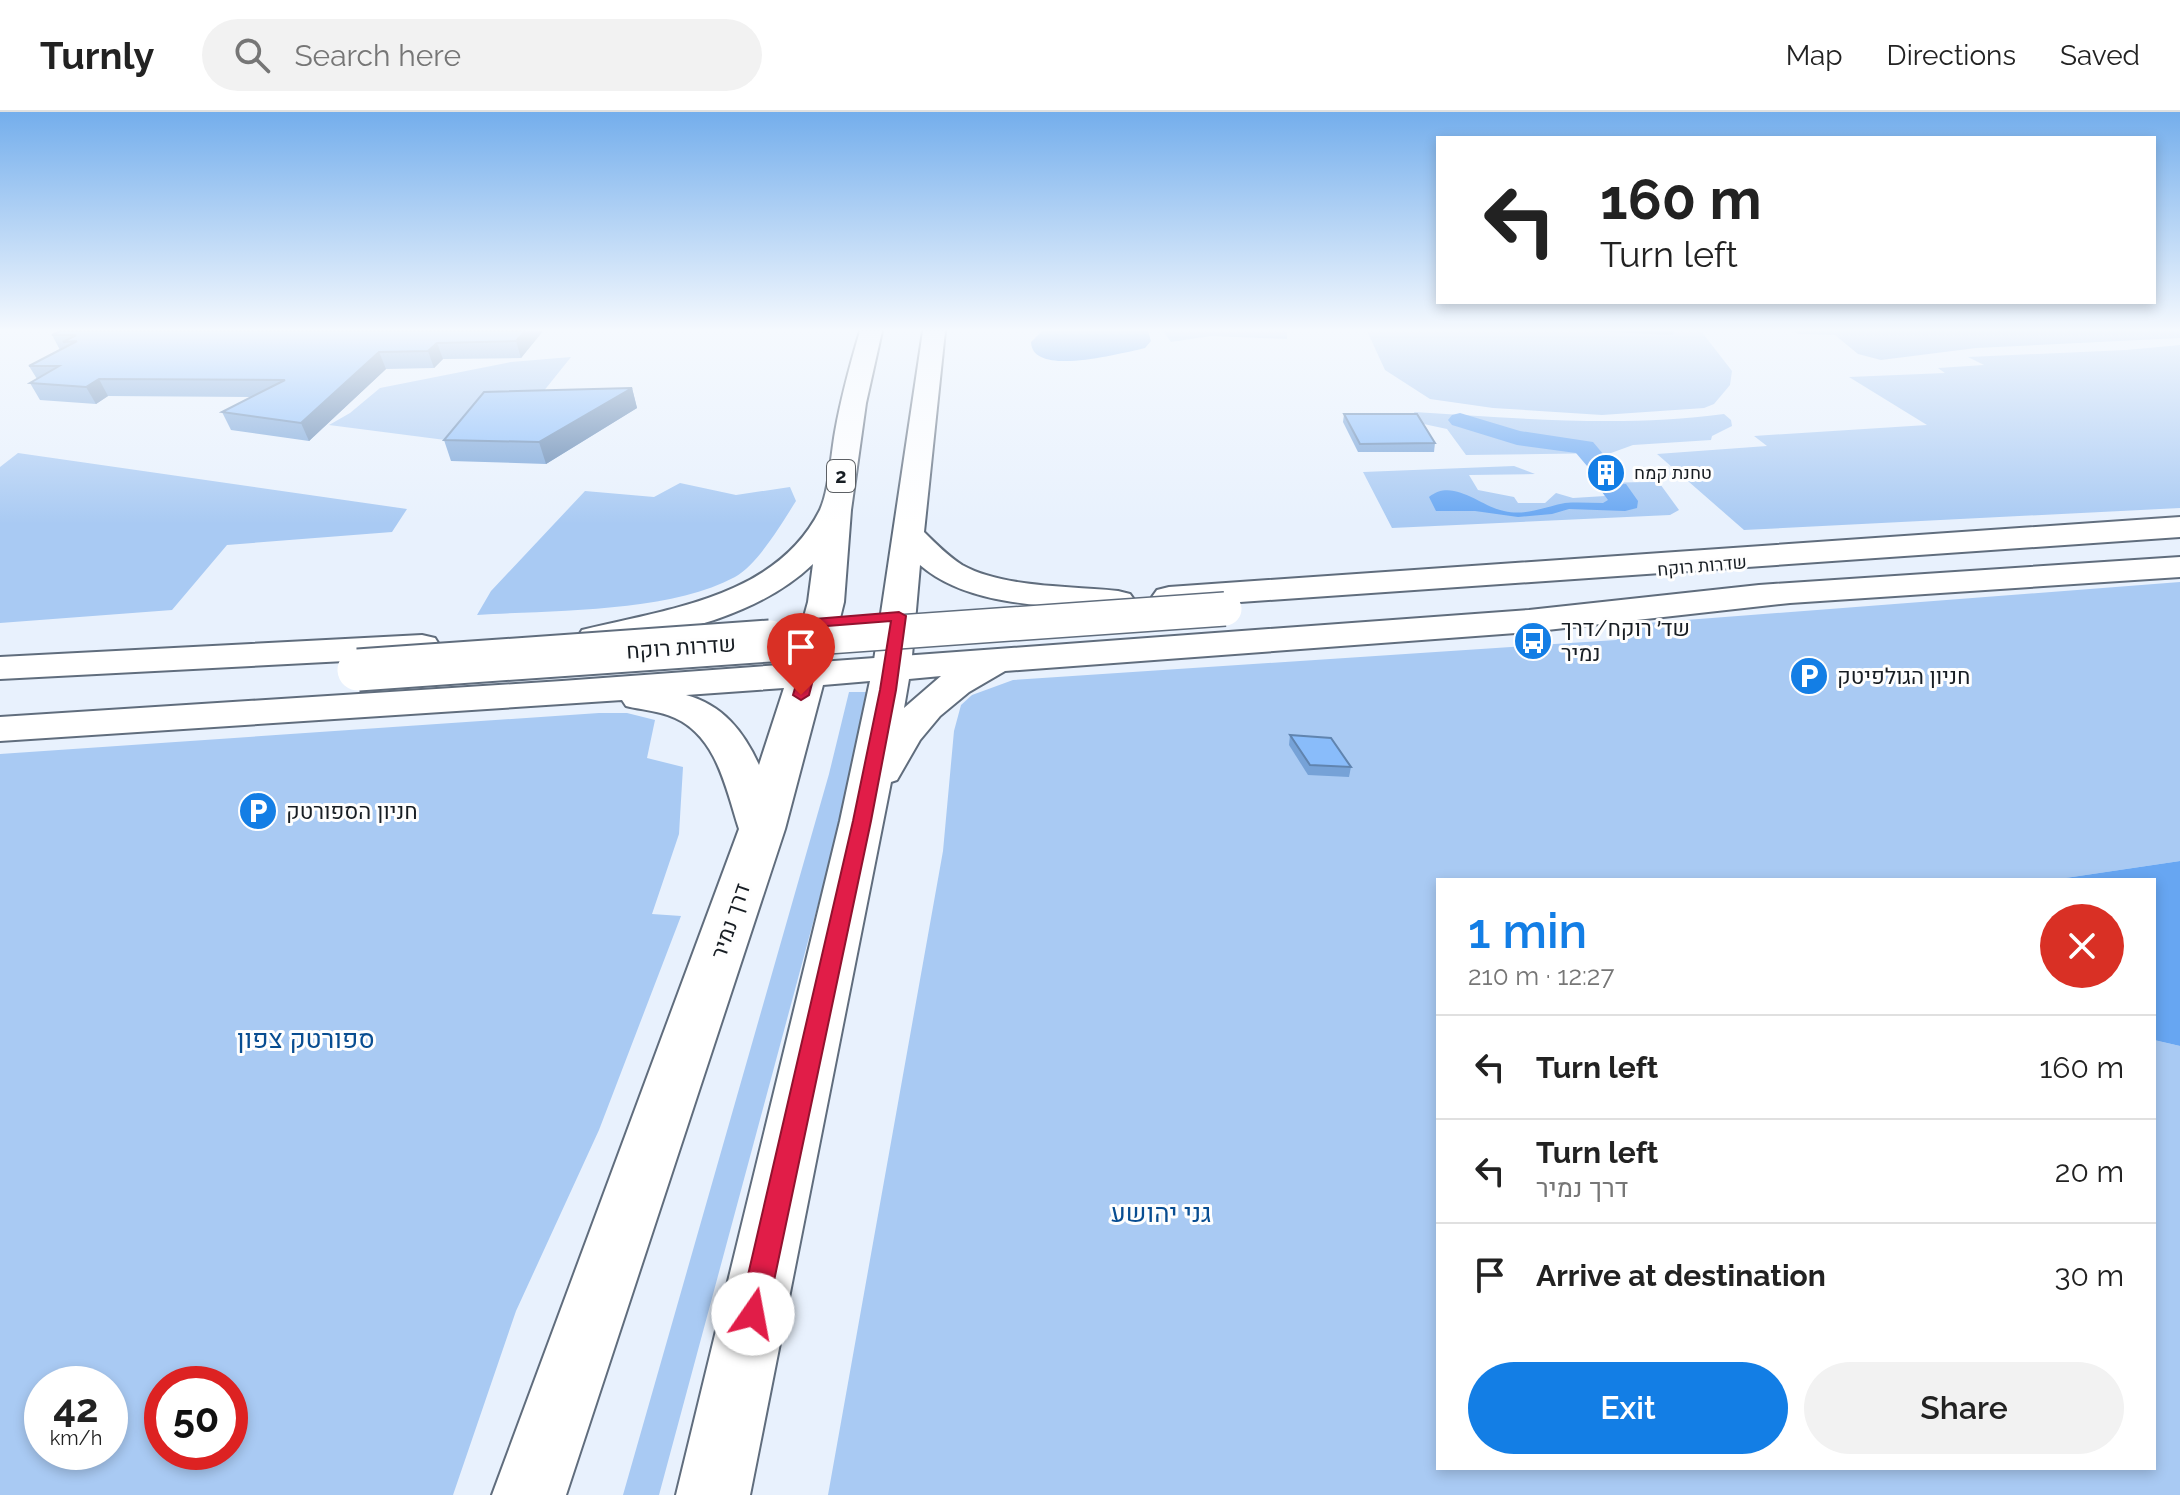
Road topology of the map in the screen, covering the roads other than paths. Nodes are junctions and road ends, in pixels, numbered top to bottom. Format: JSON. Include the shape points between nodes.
{"nodes":[{"id":1,"x":855,"y":396,"type":"edge"},
{"id":2,"x":925,"y":396,"type":"edge"},
{"id":3,"x":836,"y":510,"type":"junction"},
{"id":4,"x":2180,"y":527,"type":"edge"},
{"id":5,"x":907,"y":534,"type":"junction"},
{"id":6,"x":2028,"y":536,"type":"junction"},
{"id":7,"x":2180,"y":567,"type":"edge"},
{"id":8,"x":1786,"y":594,"type":"junction"},
{"id":9,"x":1118,"y":601,"type":"junction"},
{"id":10,"x":1225,"y":609,"type":"junction"},
{"id":11,"x":820,"y":622,"type":"junction"},
{"id":12,"x":595,"y":638,"type":"junction"},
{"id":13,"x":896,"y":642,"type":"junction"},
{"id":14,"x":1023,"y":657,"type":"junction"},
{"id":15,"x":0,"y":668,"type":"edge"},
{"id":16,"x":807,"y":675,"type":"junction"},
{"id":17,"x":138,"y":685,"type":"junction"},
{"id":18,"x":0,"y":693,"type":"edge"},
{"id":19,"x":562,"y":693,"type":"junction"},
{"id":20,"x":0,"y":700,"type":"edge"},
{"id":21,"x":0,"y":729,"type":"edge"},
{"id":22,"x":862,"y":821,"type":"junction"},
{"id":23,"x":762,"y":829,"type":"junction"},
{"id":24,"x":529,"y":1495,"type":"edge"},
{"id":25,"x":713,"y":1495,"type":"edge"}],
"edges":[{"from":1,"to":3,"type":"main road","name":"דרך נמיר","number":"2"},
{"from":2,"to":5,"type":"main road"},
{"from":3,"to":11,"type":"main road","name":"דרך נמיר","number":"2"},
{"from":3,"to":12,"type":"main road","via":[[806,553],[767,583],[674,622]]},
{"from":4,"to":6,"type":"main road","name":"שדרות רוקח"},
{"from":5,"to":9,"type":"main road","via":[[957,575]]},
{"from":5,"to":13,"type":"main road"},
{"from":6,"to":9,"type":"main road"},
{"from":6,"to":10,"type":"main road","name":"שדרות רוקח"},
{"from":7,"to":8,"type":"main road","name":"שדרות רוקח"},
{"from":8,"to":10,"type":"main road","name":"שדרות רוקח"},
{"from":8,"to":14,"type":"main road","via":[[1529,621]]},
{"from":9,"to":13,"type":"main road"},
{"from":10,"to":17,"type":"main road","name":"שדרות רוקח","bridge":true},
{"from":11,"to":12,"type":"main road"},
{"from":11,"to":13,"type":"main road"},
{"from":11,"to":16,"type":"main road","name":"דרך נמיר","number":"2"},
{"from":12,"to":15,"type":"main road"},
{"from":13,"to":14,"type":"main road"},
{"from":13,"to":16,"type":"main road"},
{"from":13,"to":22,"type":"main road"},
{"from":14,"to":22,"type":"main road","via":[[964,677],[930,701],[883,767]]},
{"from":16,"to":19,"type":"main road"},
{"from":16,"to":23,"type":"main road","name":"דרך נמיר"},
{"from":17,"to":18,"type":"main road","name":"שדרות רוקח"},
{"from":17,"to":20,"type":"main road","name":"שדרות רוקח"},
{"from":19,"to":21,"type":"main road"},
{"from":19,"to":23,"type":"main road","via":[[635,697],[691,710],[712,723],[726,740]]},
{"from":22,"to":25,"type":"main road"},
{"from":23,"to":24,"type":"main road","name":"דרך נמיר"}]}
